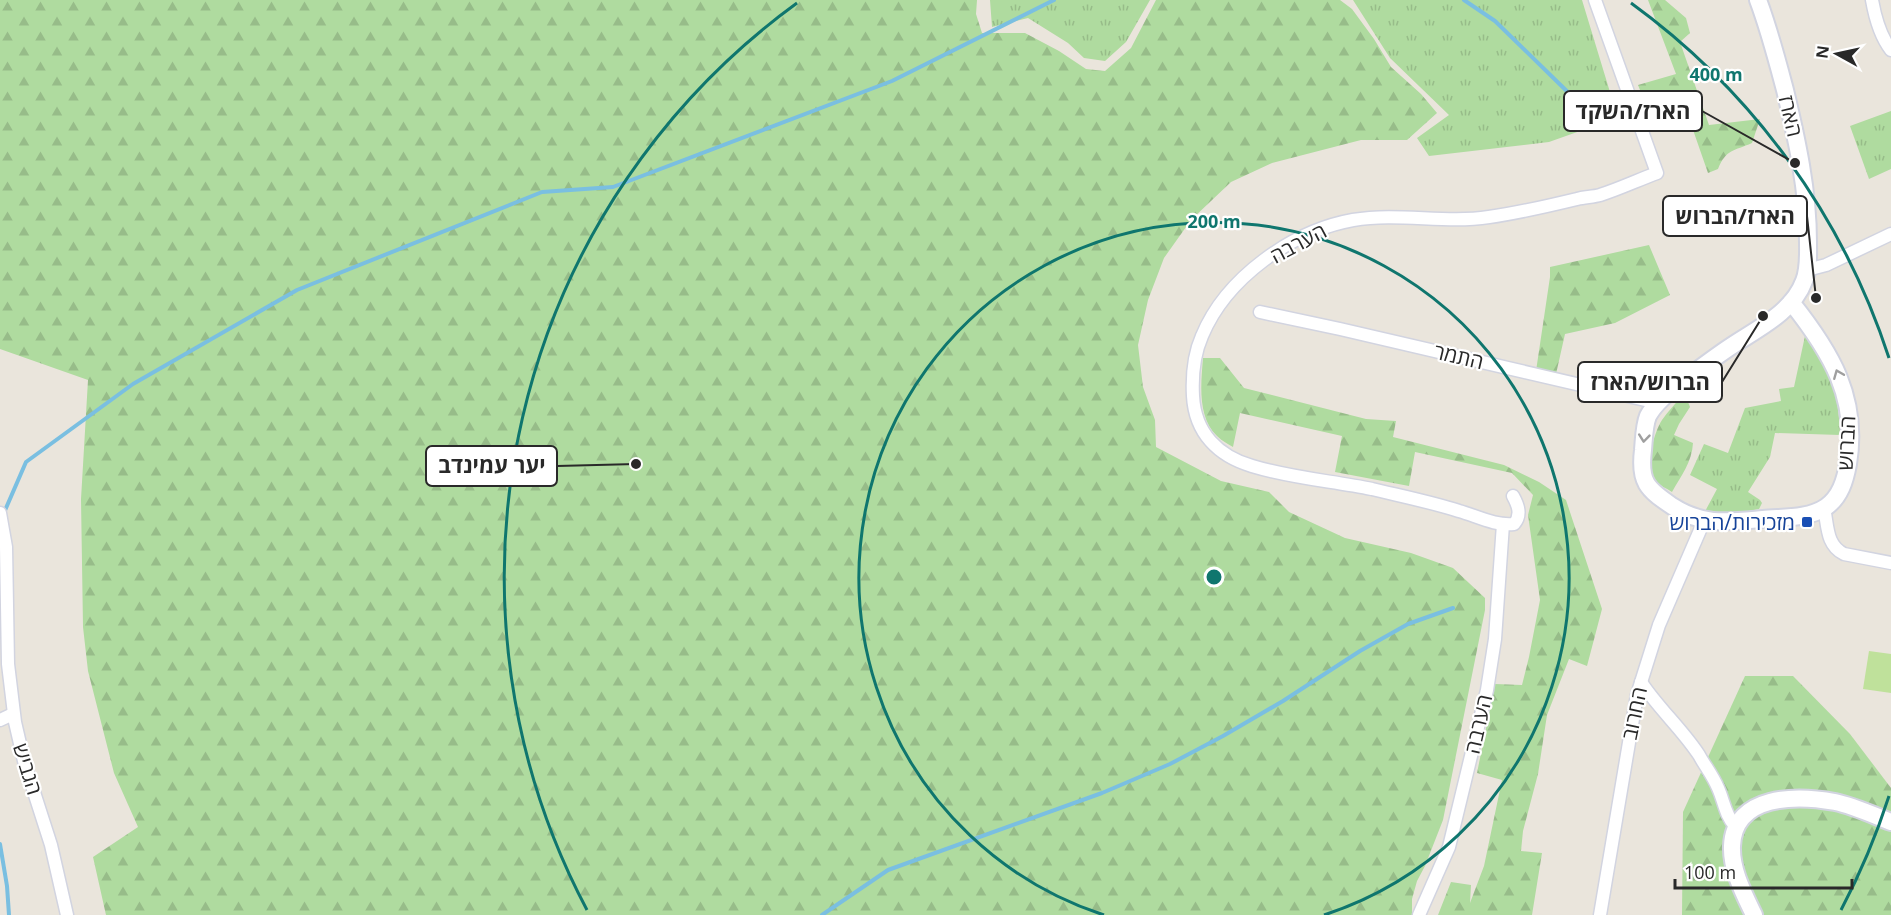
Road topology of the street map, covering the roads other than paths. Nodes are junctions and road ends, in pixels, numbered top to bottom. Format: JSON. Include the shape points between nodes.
{"nodes":[{"id":1,"x":1595,"y":0,"type":"edge"},
{"id":2,"x":1758,"y":0,"type":"edge"},
{"id":3,"x":1872,"y":0,"type":"edge"},
{"id":4,"x":1891,"y":50,"type":"edge"},
{"id":5,"x":1891,"y":234,"type":"edge"},
{"id":6,"x":1807,"y":270,"type":"junction"},
{"id":7,"x":1791,"y":302,"type":"junction"},
{"id":8,"x":1260,"y":312,"type":"dead end"},
{"id":9,"x":1658,"y":403,"type":"junction"},
{"id":10,"x":1513,"y":495,"type":"dead end"},
{"id":11,"x":1824,"y":508,"type":"junction"},
{"id":12,"x":0,"y":513,"type":"edge"},
{"id":13,"x":1704,"y":521,"type":"junction"},
{"id":14,"x":1503,"y":524,"type":"junction"},
{"id":15,"x":1891,"y":563,"type":"edge"},
{"id":16,"x":1641,"y":682,"type":"junction"},
{"id":17,"x":14,"y":714,"type":"junction"},
{"id":18,"x":0,"y":720,"type":"edge"},
{"id":19,"x":1891,"y":822,"type":"edge"},
{"id":20,"x":1735,"y":826,"type":"junction"},
{"id":21,"x":67,"y":915,"type":"edge"},
{"id":22,"x":1419,"y":915,"type":"edge"},
{"id":23,"x":1600,"y":915,"type":"edge"},
{"id":24,"x":1754,"y":915,"type":"edge"}],
"edges":[{"from":1,"to":14,"type":"street","name":"הערבה","via":[[1657,173],[1599,196],[1508,214],[1456,221],[1368,218],[1338,223],[1309,234],[1268,257],[1241,281],[1208,323],[1197,355],[1193,390],[1196,418],[1209,441],[1225,454],[1251,466],[1372,489]]},
{"from":2,"to":6,"type":"street","name":"הארז","via":[[1776,55],[1801,160],[1807,213]]},
{"from":3,"to":4,"type":"street"},
{"from":5,"to":6,"type":"street","via":[[1826,266]]},
{"from":6,"to":7,"type":"street","name":"הארז"},
{"from":7,"to":9,"type":"street"},
{"from":11,"to":7,"type":"street","name":"הברוש","one_way":true,"via":[[1837,495],[1846,475],[1850,415],[1834,365]]},
{"from":8,"to":9,"type":"street","name":"התמר"},
{"from":9,"to":13,"type":"street","one_way":true,"via":[[1646,424],[1644,480],[1653,494]]},
{"from":10,"to":14,"type":"street","via":[[1518,517],[1514,524]]},
{"from":11,"to":13,"type":"street","via":[[1806,515]]},
{"from":11,"to":15,"type":"street","via":[[1834,548],[1844,555]]},
{"from":12,"to":17,"type":"street","name":"הגביש","via":[[6,547],[7,646]]},
{"from":13,"to":16,"type":"street","name":"החרוב","via":[[1667,605]]},
{"from":14,"to":22,"type":"street","name":"הערבה","via":[[1496,639],[1487,690],[1449,847]]},
{"from":16,"to":20,"type":"street","via":[[1697,753]]},
{"from":16,"to":23,"type":"street","name":"החרוב"},
{"from":17,"to":18,"type":"street"},
{"from":17,"to":21,"type":"street","name":"הגביש"},
{"from":19,"to":20,"type":"street","via":[[1837,803],[1804,798],[1755,807]]},
{"from":20,"to":24,"type":"street","via":[[1733,862]]}]}
